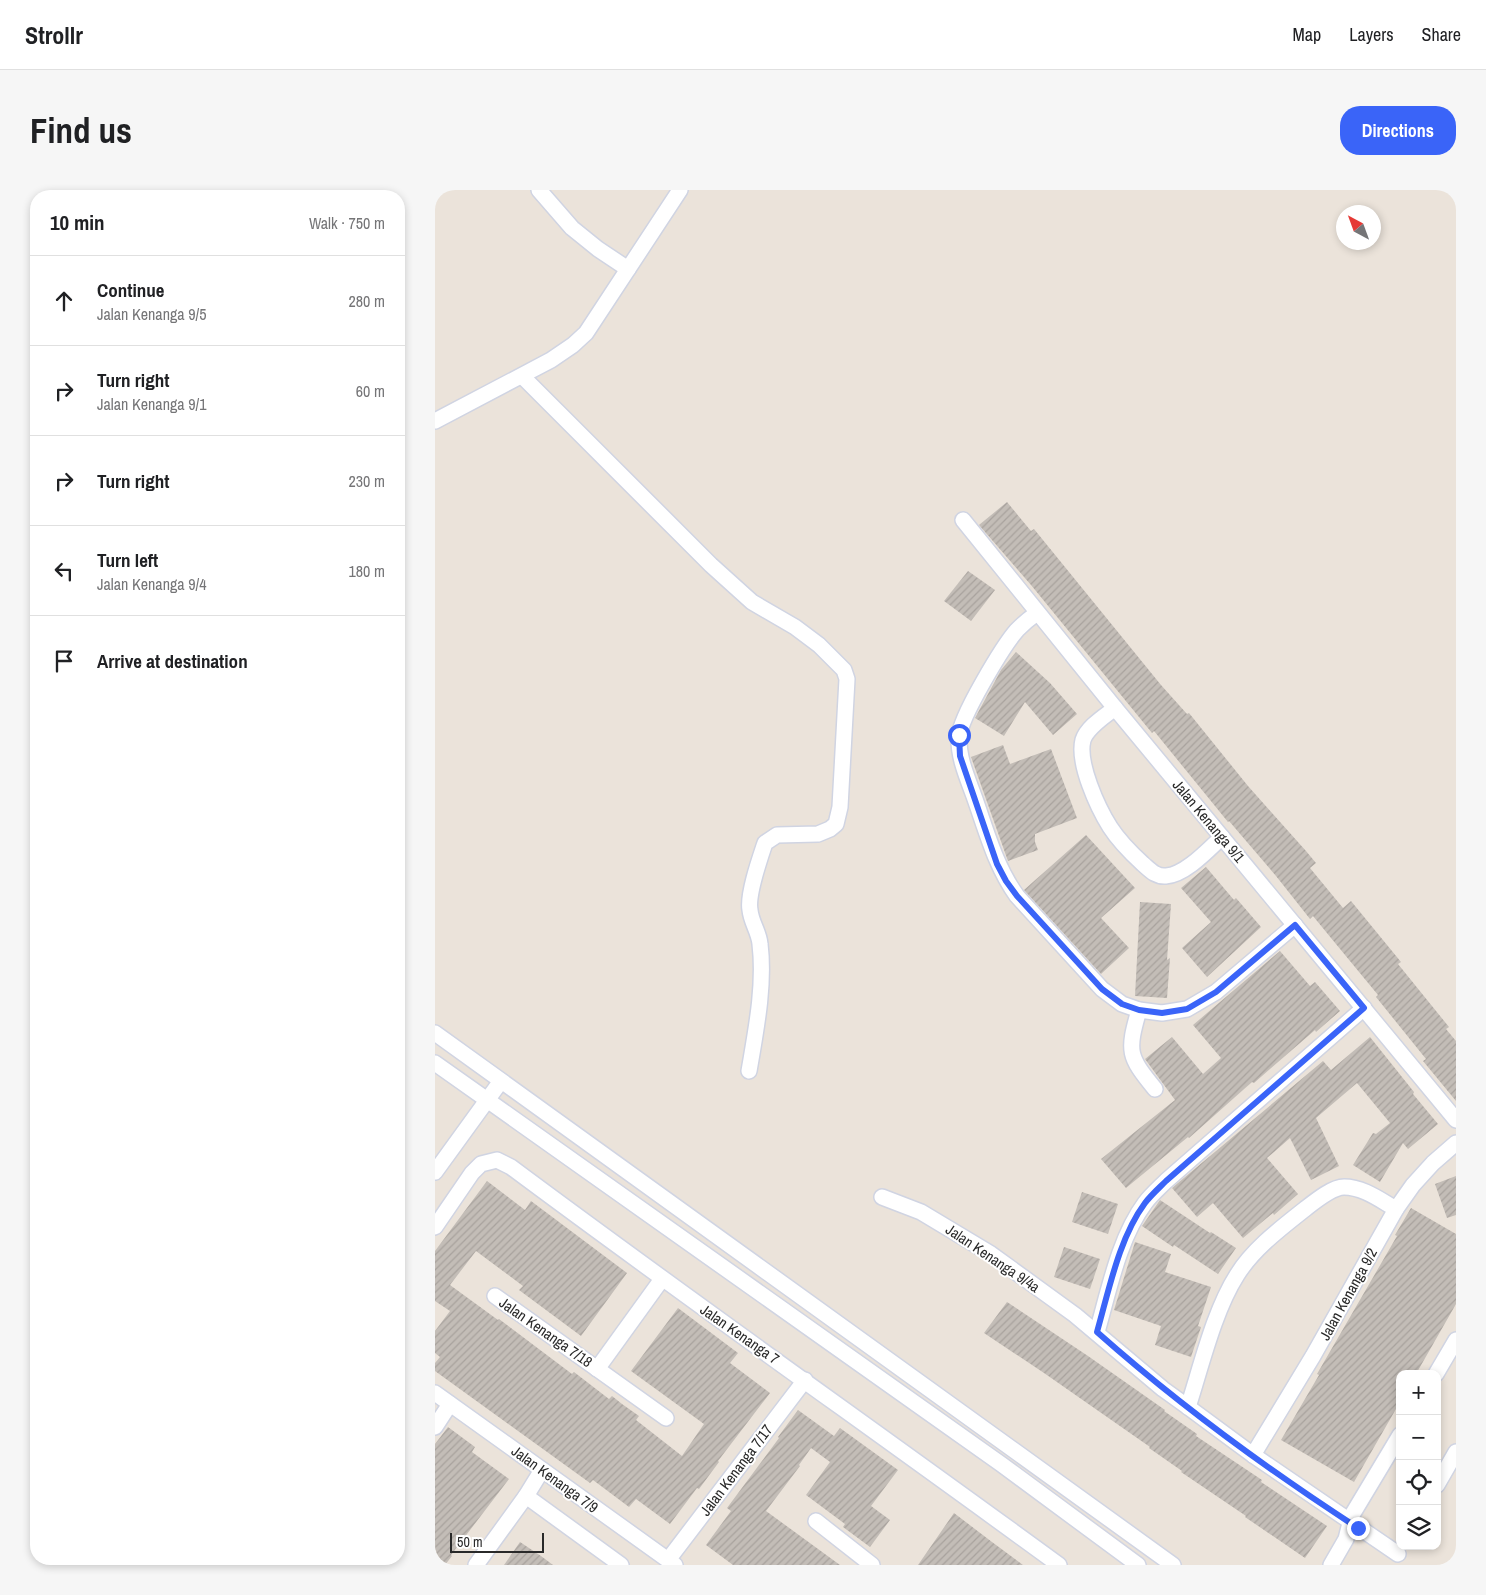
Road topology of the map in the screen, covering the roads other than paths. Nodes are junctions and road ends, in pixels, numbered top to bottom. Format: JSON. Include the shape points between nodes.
{"nodes":[{"id":1,"x":539,"y":190,"type":"edge"},
{"id":2,"x":679,"y":190,"type":"edge"},
{"id":3,"x":628,"y":269,"type":"junction"},
{"id":4,"x":522,"y":376,"type":"junction"},
{"id":5,"x":435,"y":421,"type":"edge"},
{"id":6,"x":963,"y":520,"type":"dead end"},
{"id":7,"x":1037,"y":613,"type":"junction"},
{"id":8,"x":1115,"y":708,"type":"junction"},
{"id":9,"x":1222,"y":837,"type":"junction"},
{"id":10,"x":1295,"y":925,"type":"junction"},
{"id":11,"x":1364,"y":1008,"type":"junction"},
{"id":12,"x":1139,"y":1010,"type":"junction"},
{"id":13,"x":435,"y":1033,"type":"edge"},
{"id":14,"x":435,"y":1063,"type":"edge"},
{"id":15,"x":749,"y":1071,"type":"dead end"},
{"id":16,"x":501,"y":1080,"type":"junction"},
{"id":17,"x":1155,"y":1089,"type":"dead end"},
{"id":18,"x":487,"y":1100,"type":"junction"},
{"id":19,"x":1456,"y":1120,"type":"edge"},
{"id":20,"x":1456,"y":1143,"type":"edge"},
{"id":21,"x":435,"y":1172,"type":"edge"},
{"id":22,"x":882,"y":1197,"type":"dead end"},
{"id":23,"x":1396,"y":1209,"type":"junction"},
{"id":24,"x":435,"y":1227,"type":"edge"},
{"id":25,"x":662,"y":1279,"type":"junction"},
{"id":26,"x":495,"y":1296,"type":"dead end"},
{"id":27,"x":1097,"y":1332,"type":"junction"},
{"id":28,"x":1456,"y":1340,"type":"edge"},
{"id":29,"x":597,"y":1369,"type":"junction"},
{"id":30,"x":1438,"y":1370,"type":"edge"},
{"id":31,"x":805,"y":1380,"type":"junction"},
{"id":32,"x":435,"y":1393,"type":"edge"},
{"id":33,"x":450,"y":1404,"type":"junction"},
{"id":34,"x":1188,"y":1408,"type":"junction"},
{"id":35,"x":666,"y":1418,"type":"dead end"},
{"id":36,"x":435,"y":1427,"type":"edge"},
{"id":37,"x":1396,"y":1442,"type":"edge"},
{"id":38,"x":1456,"y":1452,"type":"edge"},
{"id":39,"x":1253,"y":1456,"type":"junction"},
{"id":40,"x":542,"y":1470,"type":"junction"},
{"id":41,"x":1441,"y":1478,"type":"edge"},
{"id":42,"x":526,"y":1496,"type":"junction"},
{"id":43,"x":816,"y":1521,"type":"dead end"},
{"id":44,"x":1349,"y":1523,"type":"junction"},
{"id":45,"x":1397,"y":1555,"type":"edge"},
{"id":46,"x":671,"y":1562,"type":"edge"},
{"id":47,"x":476,"y":1565,"type":"edge"},
{"id":48,"x":621,"y":1565,"type":"edge"},
{"id":49,"x":872,"y":1565,"type":"edge"},
{"id":50,"x":1059,"y":1565,"type":"edge"},
{"id":51,"x":1138,"y":1565,"type":"edge"},
{"id":52,"x":1173,"y":1565,"type":"edge"},
{"id":53,"x":1331,"y":1565,"type":"edge"}],
"edges":[{"from":1,"to":3,"type":"street","via":[[572,228]]},
{"from":2,"to":3,"type":"street"},
{"from":3,"to":4,"type":"street","via":[[586,334],[551,360]]},
{"from":4,"to":5,"type":"street"},
{"from":4,"to":15,"type":"street","via":[[711,565],[752,602],[819,645],[844,670],[847,680],[840,807],[836,824],[818,834],[777,835],[765,843],[750,899],[749,910],[760,942],[760,972],[759,1011]]},
{"from":6,"to":7,"type":"street","name":"Jalan Kenanga 9/1"},
{"from":7,"to":8,"type":"street","name":"Jalan Kenanga 9/1"},
{"from":7,"to":12,"type":"street","via":[[1016,632],[999,656],[964,718],[959,735],[960,756],[997,864],[1006,881],[1102,989],[1122,1004]]},
{"from":8,"to":9,"type":"street","name":"Jalan Kenanga 9/1"},
{"from":8,"to":9,"type":"street","via":[[1093,726],[1083,740],[1082,758],[1093,792],[1110,826],[1129,851],[1155,874],[1164,877],[1189,866]]},
{"from":9,"to":10,"type":"street","name":"Jalan Kenanga 9/1"},
{"from":10,"to":11,"type":"street","name":"Jalan Kenanga 9/1"},
{"from":10,"to":12,"type":"street","via":[[1216,992],[1187,1009],[1162,1013]]},
{"from":11,"to":19,"type":"street","name":"Jalan Kenanga 9/1"},
{"from":11,"to":27,"type":"street","via":[[1145,1203],[1121,1250]]},
{"from":12,"to":17,"type":"street","via":[[1131,1036],[1131,1053]]},
{"from":13,"to":16,"type":"street"},
{"from":14,"to":18,"type":"street"},
{"from":16,"to":18,"type":"street"},
{"from":16,"to":52,"type":"street"},
{"from":18,"to":21,"type":"street"},
{"from":18,"to":51,"type":"street","via":[[993,1458]]},
{"from":20,"to":23,"type":"street","name":"Jalan Kenanga 9/2","via":[[1433,1163]]},
{"from":22,"to":27,"type":"street","name":"Jalan Kenanga 9/4a","via":[[921,1212],[983,1249]]},
{"from":23,"to":34,"type":"street","via":[[1358,1188],[1342,1187],[1322,1196],[1259,1249],[1237,1275],[1220,1310]]},
{"from":23,"to":39,"type":"street","name":"Jalan Kenanga 9/2"},
{"from":24,"to":25,"type":"street","name":"Jalan Kenanga 7","via":[[472,1173],[481,1164],[497,1160],[511,1167]]},
{"from":25,"to":29,"type":"street","name":"Jalan Kenanga 7/18"},
{"from":25,"to":31,"type":"street","name":"Jalan Kenanga 7"},
{"from":26,"to":29,"type":"street","name":"Jalan Kenanga 7/18"},
{"from":27,"to":34,"type":"street","name":"Jalan Kenanga 9/4a"},
{"from":28,"to":30,"type":"street"},
{"from":29,"to":35,"type":"street","name":"Jalan Kenanga 7/18"},
{"from":31,"to":46,"type":"street","name":"Jalan Kenanga 7/17"},
{"from":31,"to":50,"type":"street","name":"Jalan Kenanga 7"},
{"from":32,"to":33,"type":"street","name":"Jalan Kenanga 7/9"},
{"from":33,"to":36,"type":"street"},
{"from":33,"to":40,"type":"street","name":"Jalan Kenanga 7/9"},
{"from":34,"to":39,"type":"street","name":"Jalan Kenanga 9/4a"},
{"from":37,"to":44,"type":"street"},
{"from":38,"to":41,"type":"street"},
{"from":39,"to":44,"type":"street","name":"Jalan Kenanga 9/4a"},
{"from":40,"to":42,"type":"street"},
{"from":40,"to":46,"type":"street","name":"Jalan Kenanga 7/9"},
{"from":42,"to":47,"type":"street"},
{"from":42,"to":48,"type":"street"},
{"from":43,"to":49,"type":"street"},
{"from":44,"to":45,"type":"street","name":"Jalan Kenanga 9/4a"},
{"from":44,"to":53,"type":"street","via":[[1345,1539]]}]}
